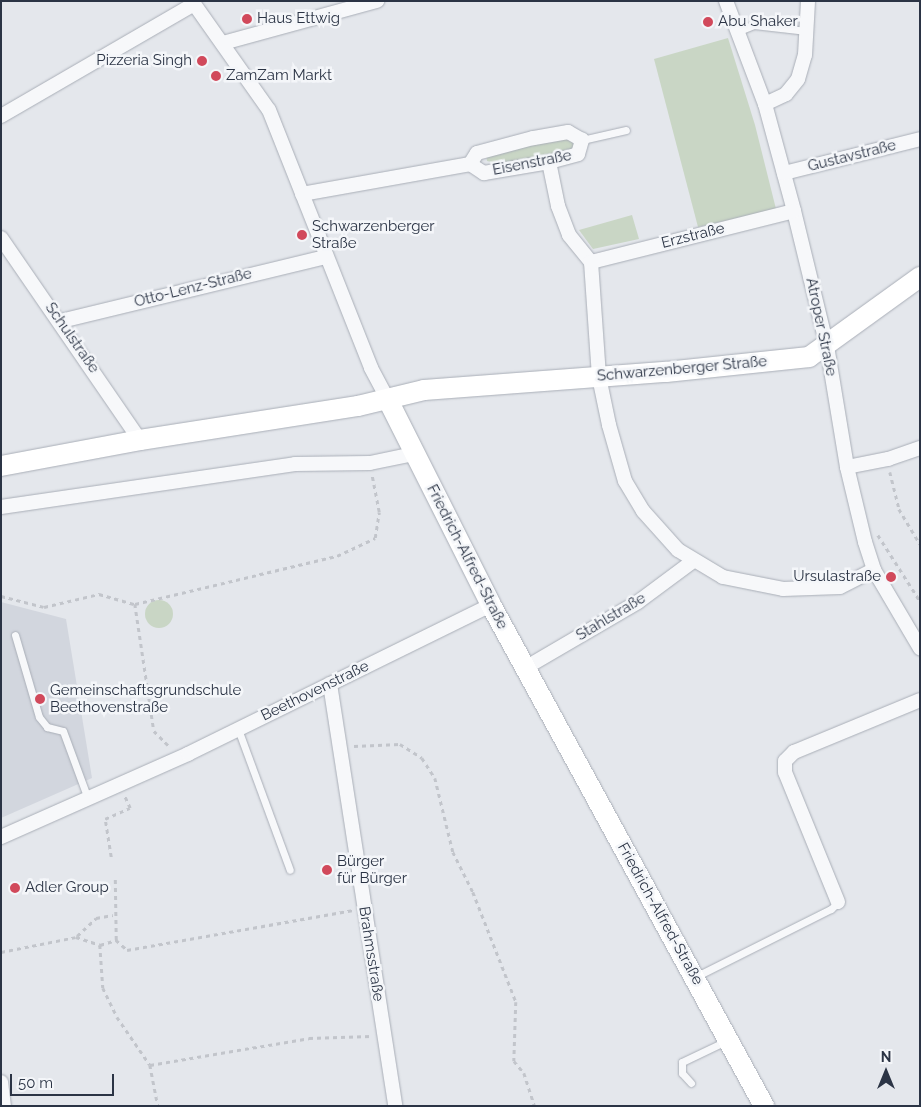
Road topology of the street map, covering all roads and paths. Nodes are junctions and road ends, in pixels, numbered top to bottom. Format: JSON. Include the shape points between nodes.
{"nodes":[{"id":1,"x":377,"y":1,"type":"edge"},
{"id":2,"x":726,"y":1,"type":"edge"},
{"id":3,"x":808,"y":1,"type":"edge"},
{"id":4,"x":193,"y":3,"type":"edge"},
{"id":5,"x":739,"y":32,"type":"junction"},
{"id":6,"x":807,"y":32,"type":"junction"},
{"id":7,"x":223,"y":43,"type":"junction"},
{"id":8,"x":765,"y":104,"type":"junction"},
{"id":9,"x":1,"y":116,"type":"edge"},
{"id":10,"x":626,"y":130,"type":"dead end"},
{"id":11,"x":920,"y":139,"type":"edge"},
{"id":12,"x":582,"y":140,"type":"junction"},
{"id":13,"x":549,"y":162,"type":"junction"},
{"id":14,"x":470,"y":164,"type":"junction"},
{"id":15,"x":784,"y":173,"type":"junction"},
{"id":16,"x":302,"y":194,"type":"junction"},
{"id":17,"x":794,"y":211,"type":"junction"},
{"id":18,"x":1,"y":238,"type":"edge"},
{"id":19,"x":5,"y":252,"type":"edge"},
{"id":20,"x":326,"y":257,"type":"junction"},
{"id":21,"x":591,"y":262,"type":"junction"},
{"id":22,"x":920,"y":277,"type":"edge"},
{"id":23,"x":61,"y":321,"type":"junction"},
{"id":24,"x":827,"y":346,"type":"junction"},
{"id":25,"x":599,"y":377,"type":"junction"},
{"id":26,"x":388,"y":400,"type":"junction"},
{"id":27,"x":140,"y":440,"type":"junction"},
{"id":28,"x":920,"y":448,"type":"edge"},
{"id":29,"x":414,"y":454,"type":"junction"},
{"id":30,"x":887,"y":460,"type":"junction"},
{"id":31,"x":370,"y":463,"type":"junction"},
{"id":32,"x":1,"y":466,"type":"edge"},
{"id":33,"x":847,"y":467,"type":"junction"},
{"id":34,"x":1,"y":509,"type":"edge"},
{"id":35,"x":857,"y":513,"type":"junction"},
{"id":36,"x":920,"y":544,"type":"edge"},
{"id":37,"x":692,"y":561,"type":"junction"},
{"id":38,"x":874,"y":570,"type":"junction"},
{"id":39,"x":1,"y":596,"type":"edge"},
{"id":40,"x":920,"y":601,"type":"edge"},
{"id":41,"x":135,"y":604,"type":"junction"},
{"id":42,"x":492,"y":605,"type":"junction"},
{"id":43,"x":14,"y":635,"type":"dead end"},
{"id":44,"x":920,"y":648,"type":"edge"},
{"id":45,"x":525,"y":668,"type":"junction"},
{"id":46,"x":330,"y":684,"type":"junction"},
{"id":47,"x":920,"y":700,"type":"edge"},
{"id":48,"x":238,"y":729,"type":"junction"},
{"id":49,"x":340,"y":748,"type":"junction"},
{"id":50,"x":181,"y":757,"type":"junction"},
{"id":51,"x":120,"y":785,"type":"junction"},
{"id":52,"x":88,"y":799,"type":"junction"},
{"id":53,"x":1,"y":837,"type":"edge"},
{"id":54,"x":111,"y":857,"type":"dead end"},
{"id":55,"x":290,"y":870,"type":"dead end"},
{"id":56,"x":114,"y":879,"type":"dead end"},
{"id":57,"x":838,"y":902,"type":"joint"},
{"id":58,"x":364,"y":909,"type":"junction"},
{"id":59,"x":113,"y":915,"type":"junction"},
{"id":60,"x":76,"y":937,"type":"junction"},
{"id":61,"x":116,"y":940,"type":"junction"},
{"id":62,"x":100,"y":946,"type":"junction"},
{"id":63,"x":1,"y":952,"type":"edge"},
{"id":64,"x":695,"y":977,"type":"junction"},
{"id":65,"x":384,"y":1035,"type":"junction"},
{"id":66,"x":728,"y":1040,"type":"junction"},
{"id":67,"x":150,"y":1065,"type":"junction"},
{"id":68,"x":1,"y":1082,"type":"edge"},
{"id":69,"x":691,"y":1083,"type":"dead end"},
{"id":70,"x":4,"y":1106,"type":"edge"},
{"id":71,"x":158,"y":1106,"type":"edge"},
{"id":72,"x":395,"y":1106,"type":"edge"},
{"id":73,"x":535,"y":1106,"type":"edge"},
{"id":74,"x":764,"y":1106,"type":"edge"}],
"edges":[{"from":1,"to":7,"type":"street"},
{"from":2,"to":5,"type":"street","name":"Atroper Straße"},
{"from":3,"to":6,"type":"street"},
{"from":4,"to":7,"type":"street","name":"Friedrich-Alfred-Straße"},
{"from":4,"to":9,"type":"street"},
{"from":5,"to":6,"type":"lane","via":[[754,25]]},
{"from":5,"to":8,"type":"street","name":"Atroper Straße"},
{"from":6,"to":8,"type":"street","via":[[798,79],[786,94]]},
{"from":7,"to":16,"type":"street","name":"Friedrich-Alfred-Straße","via":[[270,110]]},
{"from":8,"to":15,"type":"street","name":"Atroper Straße"},
{"from":10,"to":12,"type":"lane"},
{"from":11,"to":15,"type":"street","name":"Gustavstraße"},
{"from":12,"to":13,"type":"street","name":"Eisenstraße","via":[[578,154]]},
{"from":12,"to":14,"type":"street","name":"Eisenstraße","via":[[568,132],[533,138],[476,153]]},
{"from":13,"to":14,"type":"street","name":"Eisenstraße","via":[[484,173]]},
{"from":13,"to":21,"type":"street","via":[[558,206],[569,235]]},
{"from":14,"to":16,"type":"street","name":"Eisenstraße"},
{"from":15,"to":17,"type":"street","name":"Atroper Straße"},
{"from":16,"to":20,"type":"street","name":"Friedrich-Alfred-Straße"},
{"from":17,"to":21,"type":"street","name":"Erzstraße"},
{"from":17,"to":24,"type":"street","name":"Atroper Straße"},
{"from":18,"to":19,"type":"street","name":"Schulstraße"},
{"from":19,"to":23,"type":"street","name":"Schulstraße"},
{"from":20,"to":23,"type":"street","name":"Otto-Lenz-Straße"},
{"from":20,"to":26,"type":"street","name":"Friedrich-Alfred-Straße"},
{"from":21,"to":25,"type":"street"},
{"from":22,"to":24,"type":"main road","name":"Schwarzenberger Straße"},
{"from":23,"to":27,"type":"street","name":"Schulstraße"},
{"from":24,"to":25,"type":"main road","name":"Schwarzenberger Straße","via":[[809,357],[789,360]]},
{"from":24,"to":33,"type":"street","name":"Atroper Straße"},
{"from":25,"to":26,"type":"main road","name":"Schwarzenberger Straße","via":[[424,390]]},
{"from":25,"to":37,"type":"street","via":[[624,481],[642,511]]},
{"from":26,"to":27,"type":"main road","name":"Schwarzenberger Straße"},
{"from":26,"to":29,"type":"main road","name":"Friedrich-Alfred-Straße"},
{"from":27,"to":32,"type":"main road","name":"Schwarzenberger Straße"},
{"from":28,"to":30,"type":"street"},
{"from":29,"to":31,"type":"street"},
{"from":29,"to":42,"type":"main road","name":"Friedrich-Alfred-Straße"},
{"from":30,"to":33,"type":"street"},
{"from":30,"to":36,"type":"path","via":[[899,509]]},
{"from":31,"to":34,"type":"street","via":[[295,464]]},
{"from":31,"to":41,"type":"path","via":[[379,512],[375,538],[337,556]]},
{"from":33,"to":35,"type":"street","name":"Atroper Straße"},
{"from":35,"to":38,"type":"street","name":"Atroper Straße"},
{"from":35,"to":40,"type":"path","via":[[879,536]]},
{"from":37,"to":38,"type":"street","via":[[723,577],[783,589],[840,587]]},
{"from":37,"to":45,"type":"street","name":"Stahlstraße","via":[[638,602]]},
{"from":38,"to":44,"type":"street","name":"Atroper Straße"},
{"from":39,"to":41,"type":"path","via":[[44,607],[99,594]]},
{"from":41,"to":50,"type":"path","via":[[154,731]]},
{"from":42,"to":45,"type":"main road","name":"Friedrich-Alfred-Straße"},
{"from":42,"to":46,"type":"street","name":"Beethovenstraße"},
{"from":43,"to":52,"type":"lane","via":[[39,717],[47,727],[63,731]]},
{"from":45,"to":64,"type":"main road","name":"Friedrich-Alfred-Straße"},
{"from":46,"to":48,"type":"street","name":"Beethovenstraße"},
{"from":46,"to":49,"type":"street","name":"Brahmsstraße"},
{"from":47,"to":57,"type":"street","via":[[794,752],[785,760],[785,772]]},
{"from":48,"to":50,"type":"street","name":"Beethovenstraße"},
{"from":48,"to":55,"type":"lane"},
{"from":49,"to":58,"type":"street","name":"Brahmsstraße"},
{"from":49,"to":73,"type":"path","via":[[400,744],[422,758],[435,778],[453,852],[473,892],[516,1002],[514,1061],[524,1073]]},
{"from":50,"to":51,"type":"street","name":"Beethovenstraße"},
{"from":51,"to":52,"type":"street","name":"Beethovenstraße"},
{"from":51,"to":54,"type":"path","via":[[130,808],[105,819]]},
{"from":52,"to":53,"type":"street","name":"Beethovenstraße"},
{"from":56,"to":59,"type":"path"},
{"from":57,"to":64,"type":"lane","via":[[831,909]]},
{"from":58,"to":61,"type":"path","via":[[128,950]]},
{"from":58,"to":65,"type":"street","name":"Brahmsstraße"},
{"from":59,"to":60,"type":"path","via":[[96,918]]},
{"from":59,"to":61,"type":"path"},
{"from":60,"to":62,"type":"path"},
{"from":60,"to":63,"type":"path"},
{"from":61,"to":62,"type":"path"},
{"from":62,"to":67,"type":"path","via":[[103,988],[117,1017]]},
{"from":64,"to":66,"type":"main road","name":"Friedrich-Alfred-Straße"},
{"from":65,"to":67,"type":"path","via":[[309,1038]]},
{"from":65,"to":72,"type":"street","name":"Brahmsstraße"},
{"from":66,"to":69,"type":"lane","via":[[682,1062],[682,1073]]},
{"from":66,"to":74,"type":"main road","name":"Friedrich-Alfred-Straße"},
{"from":67,"to":71,"type":"path"},
{"from":68,"to":70,"type":"street"}]}
